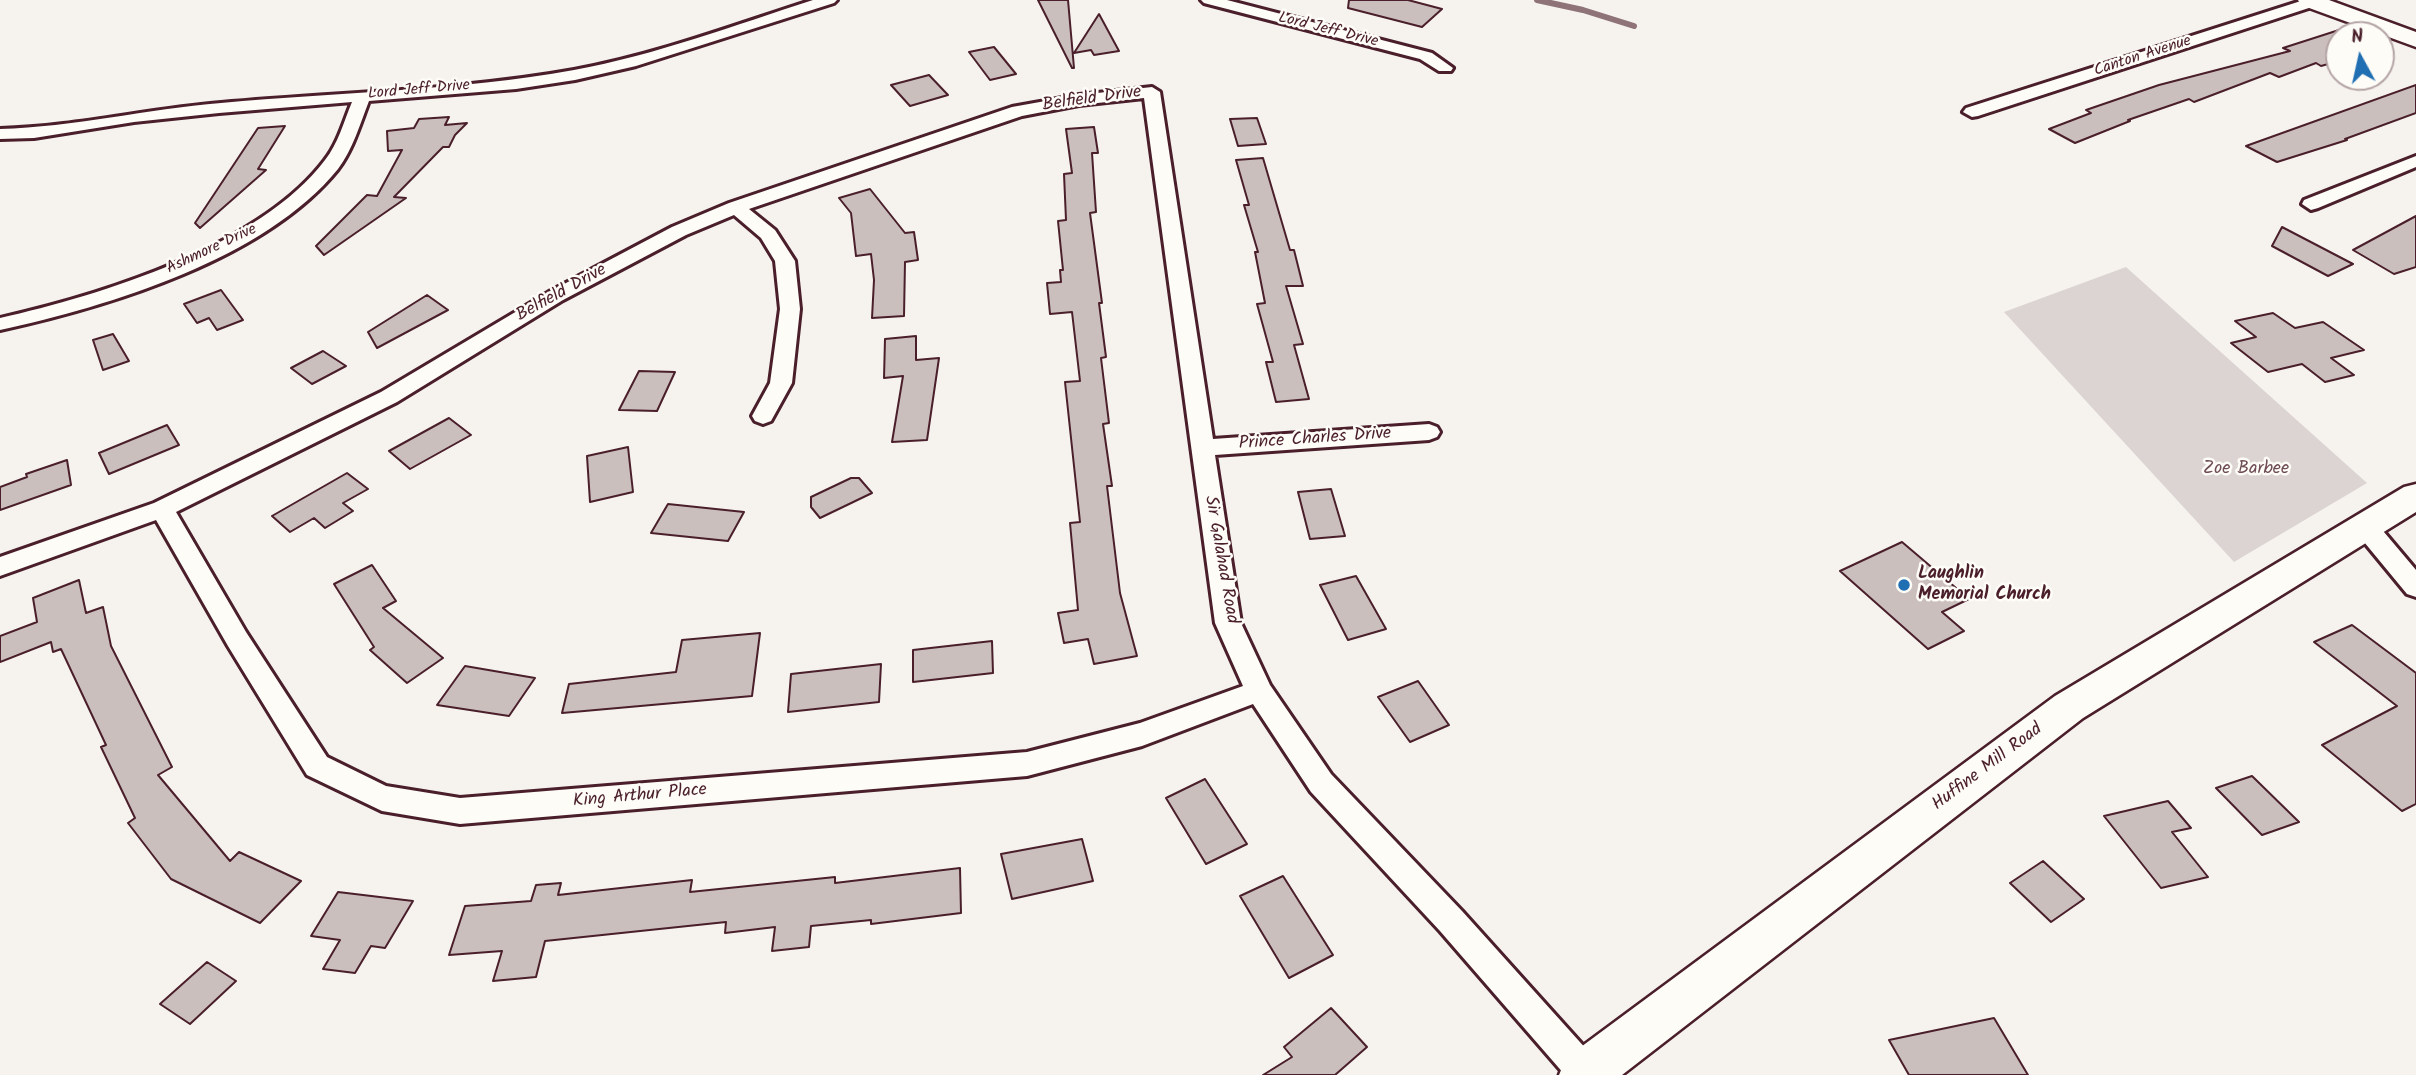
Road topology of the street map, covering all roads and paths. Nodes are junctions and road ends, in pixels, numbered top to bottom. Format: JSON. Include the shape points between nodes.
{"nodes":[{"id":1,"x":829,"y":0,"type":"edge"},
{"id":2,"x":1209,"y":0,"type":"edge"},
{"id":3,"x":2311,"y":1,"type":"edge"},
{"id":4,"x":2416,"y":40,"type":"edge"},
{"id":5,"x":1445,"y":68,"type":"dead end"},
{"id":6,"x":1152,"y":92,"type":"joint"},
{"id":7,"x":363,"y":96,"type":"junction"},
{"id":8,"x":1972,"y":112,"type":"dead end"},
{"id":9,"x":0,"y":134,"type":"edge"},
{"id":10,"x":2416,"y":162,"type":"edge"},
{"id":11,"x":2311,"y":204,"type":"dead end"},
{"id":12,"x":736,"y":207,"type":"junction"},
{"id":13,"x":0,"y":324,"type":"edge"},
{"id":14,"x":763,"y":416,"type":"dead end"},
{"id":15,"x":1429,"y":432,"type":"dead end"},
{"id":16,"x":1202,"y":448,"type":"junction"},
{"id":17,"x":2416,"y":496,"type":"edge"},
{"id":18,"x":162,"y":509,"type":"junction"},
{"id":19,"x":2364,"y":525,"type":"junction"},
{"id":20,"x":0,"y":567,"type":"edge"},
{"id":21,"x":2416,"y":587,"type":"edge"},
{"id":22,"x":1259,"y":691,"type":"junction"},
{"id":23,"x":1584,"y":1074,"type":"edge"}],
"edges":[{"from":1,"to":7,"type":"street","name":"Lord Jeff Drive","via":[[630,63],[575,75]]},
{"from":2,"to":5,"type":"street","name":"Lord Jeff Drive","via":[[1426,56]]},
{"from":3,"to":4,"type":"main road"},
{"from":3,"to":8,"type":"street","name":"Canton Avenue"},
{"from":6,"to":12,"type":"street","name":"Belfield Drive","via":[[1018,111]]},
{"from":6,"to":16,"type":"street","name":"Sir Galahad Road"},
{"from":7,"to":9,"type":"street","name":"Lord Jeff Drive"},
{"from":7,"to":13,"type":"street","name":"Ashmore Drive","via":[[333,164],[281,215],[174,269],[98,297]]},
{"from":10,"to":11,"type":"street"},
{"from":12,"to":14,"type":"street","via":[[768,234],[785,261],[790,309],[781,383]]},
{"from":12,"to":18,"type":"street","name":"Belfield Drive","via":[[679,231],[556,296],[389,397]]},
{"from":15,"to":16,"type":"street","name":"Prince Charles Drive"},
{"from":16,"to":22,"type":"street","name":"Sir Galahad Road","via":[[1228,623]]},
{"from":17,"to":19,"type":"main road","name":"Huffine Mill Road"},
{"from":18,"to":20,"type":"street","name":"Belfield Drive"},
{"from":18,"to":22,"type":"street","name":"King Arthur Place","via":[[317,766],[382,798],[460,811],[1027,764],[1142,734]]},
{"from":19,"to":21,"type":"street"},
{"from":19,"to":23,"type":"main road","name":"Huffine Mill Road","via":[[2068,707]]},
{"from":22,"to":23,"type":"street","name":"Sir Galahad Road","via":[[1321,783],[1451,920]]}]}
